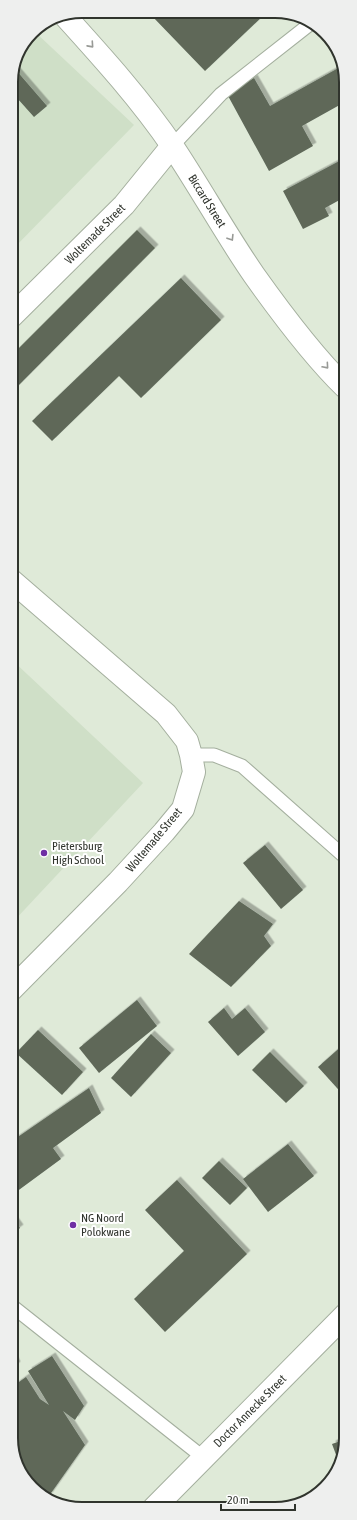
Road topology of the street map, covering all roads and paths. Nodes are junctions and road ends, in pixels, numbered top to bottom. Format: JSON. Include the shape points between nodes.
{"nodes":[{"id":1,"x":69,"y":20,"type":"edge"},
{"id":2,"x":307,"y":27,"type":"edge"},
{"id":3,"x":172,"y":146,"type":"junction"},
{"id":4,"x":18,"y":310,"type":"edge"},
{"id":5,"x":339,"y":379,"type":"edge"},
{"id":6,"x":18,"y":586,"type":"edge"},
{"id":7,"x":191,"y":755,"type":"junction"},
{"id":8,"x":339,"y":852,"type":"edge"},
{"id":9,"x":18,"y":984,"type":"edge"},
{"id":10,"x":18,"y":1311,"type":"edge"},
{"id":11,"x":339,"y":1321,"type":"edge"},
{"id":12,"x":204,"y":1458,"type":"junction"},
{"id":13,"x":160,"y":1502,"type":"edge"}],
"edges":[{"from":1,"to":3,"type":"street","name":"Biccard Street","one_way":true,"via":[[144,106]]},
{"from":2,"to":3,"type":"lane","via":[[221,94]]},
{"from":3,"to":4,"type":"street","name":"Woltemade Street","via":[[124,205]]},
{"from":3,"to":5,"type":"street","name":"Biccard Street","one_way":true,"via":[[254,274],[307,344]]},
{"from":6,"to":7,"type":"street","name":"Woltemade Street","via":[[166,714],[187,741]]},
{"from":7,"to":8,"type":"lane","via":[[214,755],[242,766]]},
{"from":7,"to":9,"type":"street","name":"Woltemade Street","via":[[194,772],[183,809],[118,882]]},
{"from":10,"to":12,"type":"lane"},
{"from":11,"to":12,"type":"street","name":"Doctor Annecke Street"},
{"from":12,"to":13,"type":"street","name":"Doctor Annecke Street"}]}
